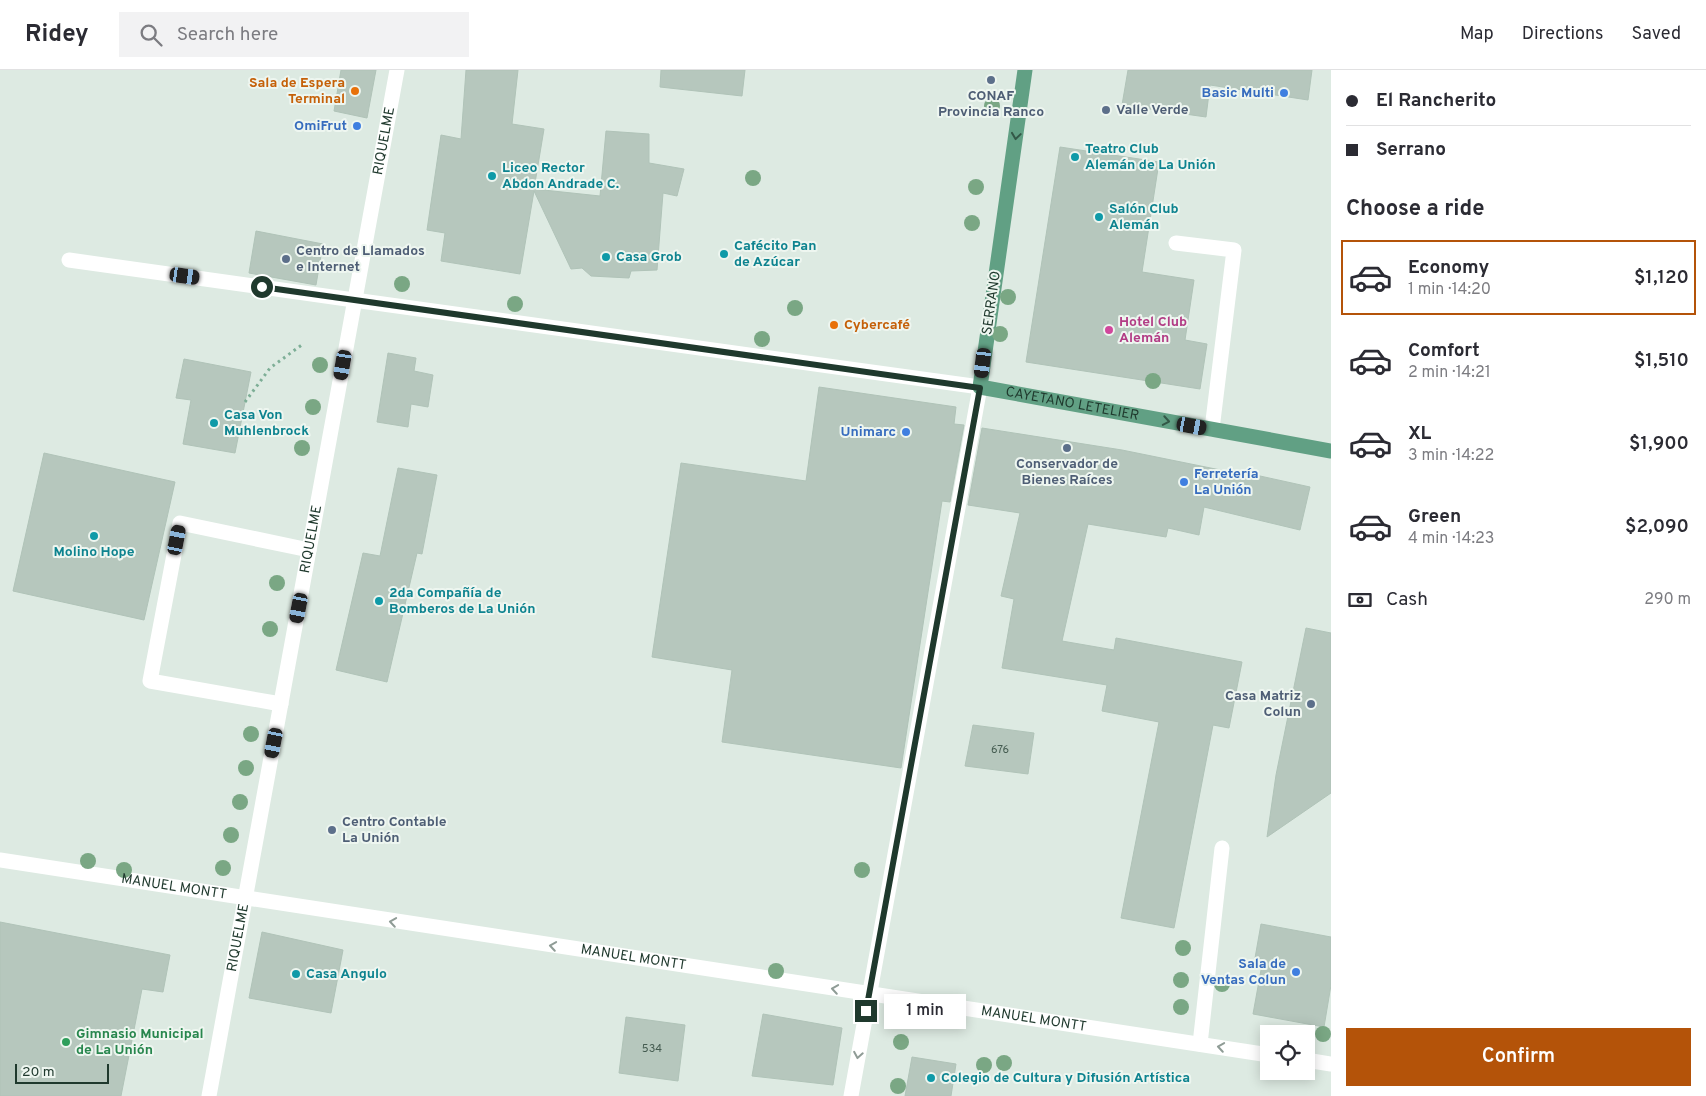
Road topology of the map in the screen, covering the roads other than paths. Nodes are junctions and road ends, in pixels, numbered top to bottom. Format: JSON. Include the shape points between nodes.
{"nodes":[{"id":1,"x":397,"y":70,"type":"edge"},
{"id":2,"x":1025,"y":70,"type":"edge"},
{"id":3,"x":1176,"y":243,"type":"dead end"},
{"id":4,"x":70,"y":260,"type":"dead end"},
{"id":5,"x":354,"y":300,"type":"junction"},
{"id":6,"x":980,"y":388,"type":"junction"},
{"id":7,"x":1212,"y":429,"type":"junction"},
{"id":8,"x":1331,"y":450,"type":"edge"},
{"id":9,"x":309,"y":550,"type":"junction"},
{"id":10,"x":281,"y":704,"type":"junction"},
{"id":11,"x":1222,"y":848,"type":"dead end"},
{"id":12,"x":0,"y":860,"type":"edge"},
{"id":13,"x":245,"y":899,"type":"junction"},
{"id":14,"x":869,"y":994,"type":"junction"},
{"id":15,"x":1200,"y":1044,"type":"junction"},
{"id":16,"x":1260,"y":1054,"type":"edge"},
{"id":17,"x":1315,"y":1061,"type":"edge"},
{"id":18,"x":1331,"y":1064,"type":"edge"},
{"id":19,"x":209,"y":1096,"type":"edge"},
{"id":20,"x":851,"y":1096,"type":"edge"}],
"edges":[{"from":1,"to":5,"type":"street","name":"RIQUELME"},
{"from":2,"to":6,"type":"main road","name":"SERRANO","one_way":true},
{"from":3,"to":7,"type":"street","via":[[1234,250]]},
{"from":4,"to":5,"type":"street","name":"CAYETANO LETELIER"},
{"from":5,"to":6,"type":"street","name":"CAYETANO LETELIER"},
{"from":5,"to":9,"type":"street","name":"RIQUELME"},
{"from":6,"to":7,"type":"main road","name":"CAYETANO LETELIER","one_way":true},
{"from":6,"to":14,"type":"street","name":"SERRANO"},
{"from":7,"to":8,"type":"main road","name":"CAYETANO LETELIER"},
{"from":9,"to":10,"type":"street","name":"RIQUELME"},
{"from":9,"to":10,"type":"street","via":[[180,523],[150,681]]},
{"from":10,"to":13,"type":"street","name":"RIQUELME"},
{"from":11,"to":15,"type":"street"},
{"from":12,"to":13,"type":"street","name":"MANUEL MONTT"},
{"from":14,"to":13,"type":"street","name":"MANUEL MONTT","one_way":true},
{"from":13,"to":19,"type":"street","name":"RIQUELME"},
{"from":14,"to":15,"type":"street","name":"MANUEL MONTT"},
{"from":14,"to":20,"type":"street","name":"SERRANO","one_way":true},
{"from":16,"to":15,"type":"street","name":"MANUEL MONTT","one_way":true},
{"from":17,"to":18,"type":"street"}]}
